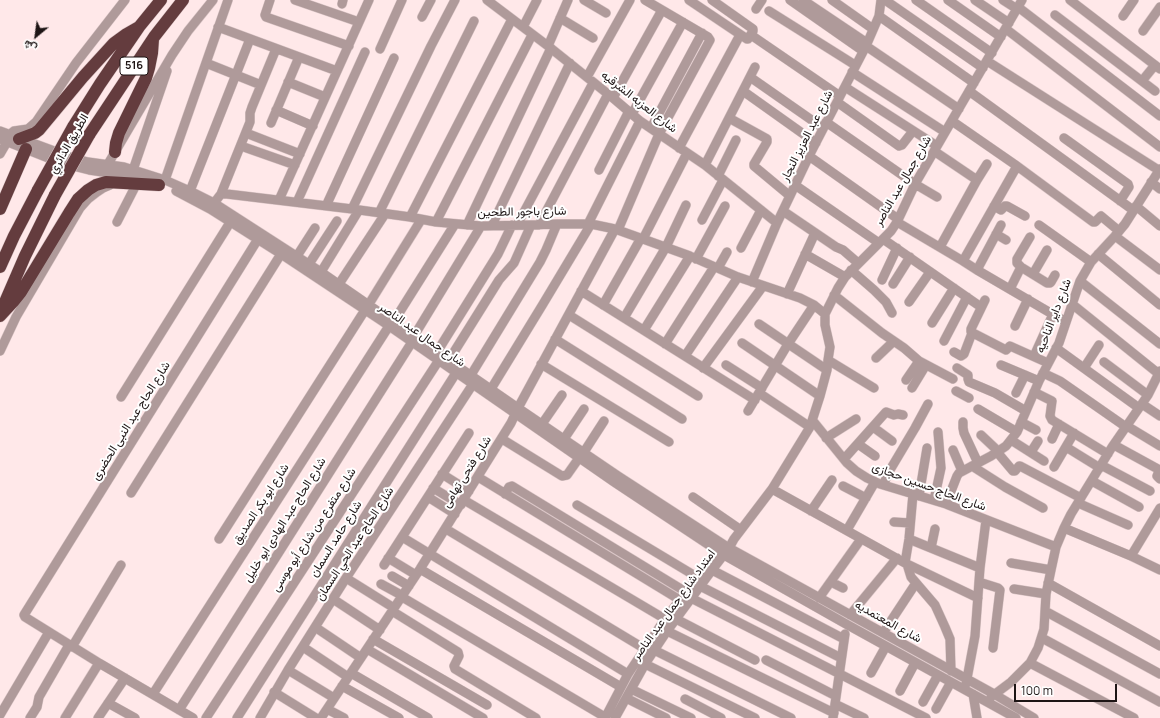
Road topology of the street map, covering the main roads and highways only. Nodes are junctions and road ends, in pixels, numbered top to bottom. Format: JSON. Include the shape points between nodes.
{"nodes":[{"id":1,"x":161,"y":0,"type":"edge"},
{"id":2,"x":183,"y":0,"type":"edge"},
{"id":3,"x":139,"y":27,"type":"junction"},
{"id":4,"x":154,"y":37,"type":"junction"},
{"id":5,"x":12,"y":141,"type":"edge"},
{"id":6,"x":115,"y":152,"type":"road end"},
{"id":7,"x":164,"y":184,"type":"road end"},
{"id":8,"x":0,"y":209,"type":"edge"},
{"id":9,"x":0,"y":266,"type":"edge"},
{"id":10,"x":0,"y":315,"type":"edge"}],
"edges":[{"from":1,"to":3,"type":"highway","name":"الطريق الدائري","number":"516"},
{"from":2,"to":4,"type":"highway","name":"الطريق الدائري","number":"516"},
{"from":3,"to":5,"type":"highway","via":[[114,43],[39,130]]},
{"from":3,"to":9,"type":"highway","name":"الطريق الدائري","number":"516","bridge":true,"via":[[73,127]]},
{"from":4,"to":6,"type":"highway","via":[[146,78],[119,133]]},
{"from":4,"to":10,"type":"highway","name":"الطريق الدائري","number":"516","bridge":true,"via":[[89,135],[55,194]]},
{"from":5,"to":8,"type":"highway"},
{"from":7,"to":10,"type":"highway","via":[[106,182],[96,184],[88,190],[68,213],[21,292]]}]}
